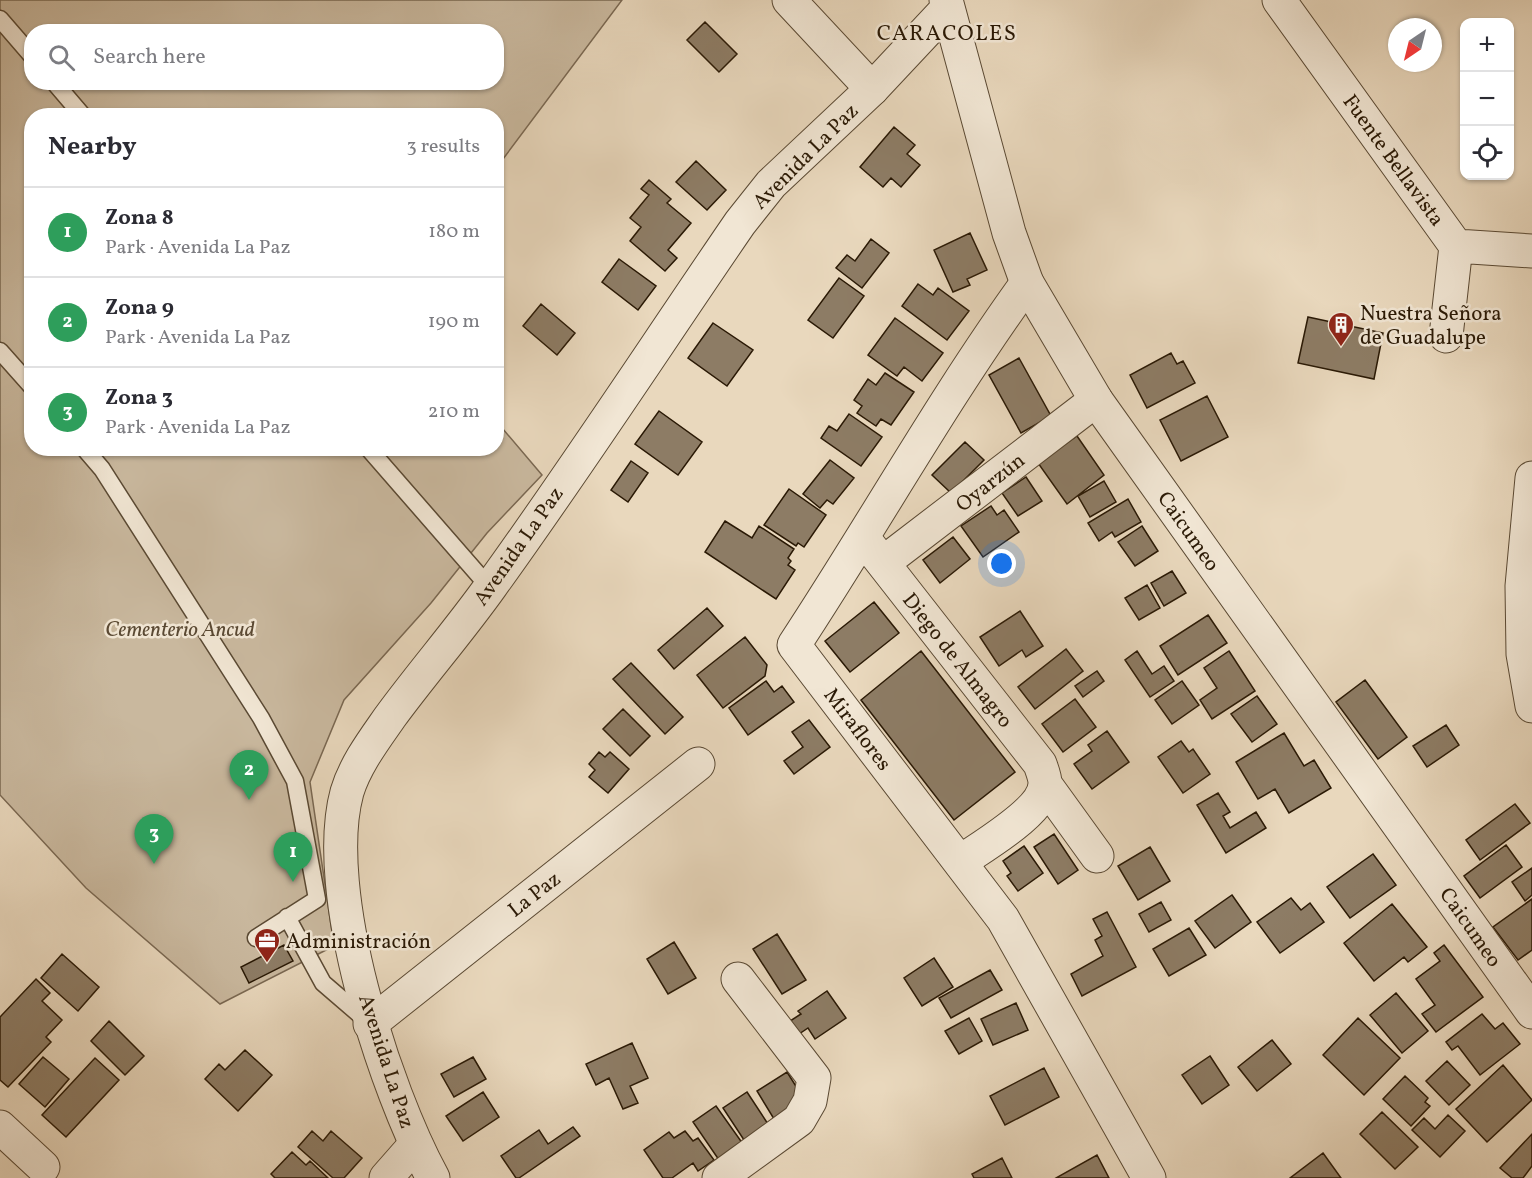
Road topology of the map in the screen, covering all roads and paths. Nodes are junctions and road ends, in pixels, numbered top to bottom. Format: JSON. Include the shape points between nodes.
{"nodes":[{"id":1,"x":789,"y":0,"type":"edge"},
{"id":2,"x":1279,"y":0,"type":"edge"},
{"id":3,"x":949,"y":3,"type":"edge"},
{"id":4,"x":0,"y":19,"type":"edge"},
{"id":5,"x":24,"y":47,"type":"edge"},
{"id":6,"x":872,"y":89,"type":"junction"},
{"id":7,"x":61,"y":90,"type":"edge"},
{"id":8,"x":75,"y":108,"type":"edge"},
{"id":9,"x":1456,"y":246,"type":"junction"},
{"id":10,"x":1532,"y":251,"type":"edge"},
{"id":11,"x":1027,"y":283,"type":"junction"},
{"id":12,"x":1446,"y":336,"type":"dead end"},
{"id":13,"x":0,"y":351,"type":"edge"},
{"id":14,"x":24,"y":378,"type":"edge"},
{"id":15,"x":1096,"y":400,"type":"junction"},
{"id":16,"x":91,"y":456,"type":"edge"},
{"id":17,"x":375,"y":456,"type":"edge"},
{"id":18,"x":1531,"y":482,"type":"edge"},
{"id":19,"x":873,"y":551,"type":"junction"},
{"id":20,"x":490,"y":588,"type":"junction"},
{"id":21,"x":1532,"y":706,"type":"edge"},
{"id":22,"x":698,"y":764,"type":"dead end"},
{"id":23,"x":1045,"y":784,"type":"junction"},
{"id":24,"x":1097,"y":856,"type":"dead end"},
{"id":25,"x":960,"y":862,"type":"junction"},
{"id":26,"x":287,"y":917,"type":"junction"},
{"id":27,"x":256,"y":938,"type":"dead end"},
{"id":28,"x":738,"y":979,"type":"dead end"},
{"id":29,"x":1532,"y":1012,"type":"edge"},
{"id":30,"x":370,"y":1023,"type":"junction"},
{"id":31,"x":0,"y":1127,"type":"edge"},
{"id":32,"x":415,"y":1145,"type":"junction"},
{"id":33,"x":43,"y":1167,"type":"dead end"},
{"id":34,"x":386,"y":1178,"type":"edge"},
{"id":35,"x":433,"y":1178,"type":"edge"},
{"id":36,"x":719,"y":1178,"type":"edge"},
{"id":37,"x":1149,"y":1178,"type":"edge"}],
"edges":[{"from":1,"to":6,"type":"street"},
{"from":2,"to":9,"type":"street","name":"Fuente Bellavista"},
{"from":3,"to":6,"type":"street","name":"Avenida La Paz"},
{"from":3,"to":11,"type":"street","name":"Caicumeo","via":[[1009,233]]},
{"from":4,"to":5,"type":"lane"},
{"from":6,"to":20,"type":"street","name":"Avenida La Paz","via":[[771,184],[740,223]]},
{"from":7,"to":8,"type":"lane"},
{"from":9,"to":10,"type":"street"},
{"from":9,"to":12,"type":"street","name":"Fuente Bellavista"},
{"from":11,"to":15,"type":"street","name":"Caicumeo"},
{"from":11,"to":19,"type":"street","name":"Miraflores","via":[[980,348]]},
{"from":13,"to":14,"type":"lane"},
{"from":15,"to":19,"type":"street","name":"Oyarzún"},
{"from":15,"to":29,"type":"street","name":"Caicumeo"},
{"from":16,"to":26,"type":"lane","via":[[261,718],[295,781],[316,899]]},
{"from":17,"to":20,"type":"lane"},
{"from":18,"to":21,"type":"street","via":[[1522,586],[1522,654]]},
{"from":19,"to":23,"type":"street","name":"Diego de Almagro","via":[[1040,764]]},
{"from":19,"to":25,"type":"street","name":"Miraflores","via":[[794,645]]},
{"from":20,"to":30,"type":"street","name":"Avenida La Paz","via":[[372,742],[347,793],[340,848],[345,899]]},
{"from":22,"to":30,"type":"street","name":"La Paz"},
{"from":23,"to":24,"type":"street","name":"Diego de Almagro"},
{"from":23,"to":25,"type":"street","via":[[1020,821]]},
{"from":25,"to":37,"type":"street","name":"Miraflores","via":[[1003,919]]},
{"from":26,"to":27,"type":"lane"},
{"from":26,"to":30,"type":"lane","via":[[323,982]]},
{"from":28,"to":36,"type":"street","via":[[814,1078],[810,1101],[799,1120]]},
{"from":30,"to":32,"type":"street","name":"Avenida La Paz"},
{"from":31,"to":33,"type":"street"},
{"from":32,"to":34,"type":"street"},
{"from":32,"to":35,"type":"street","name":"Avenida La Paz"}]}
